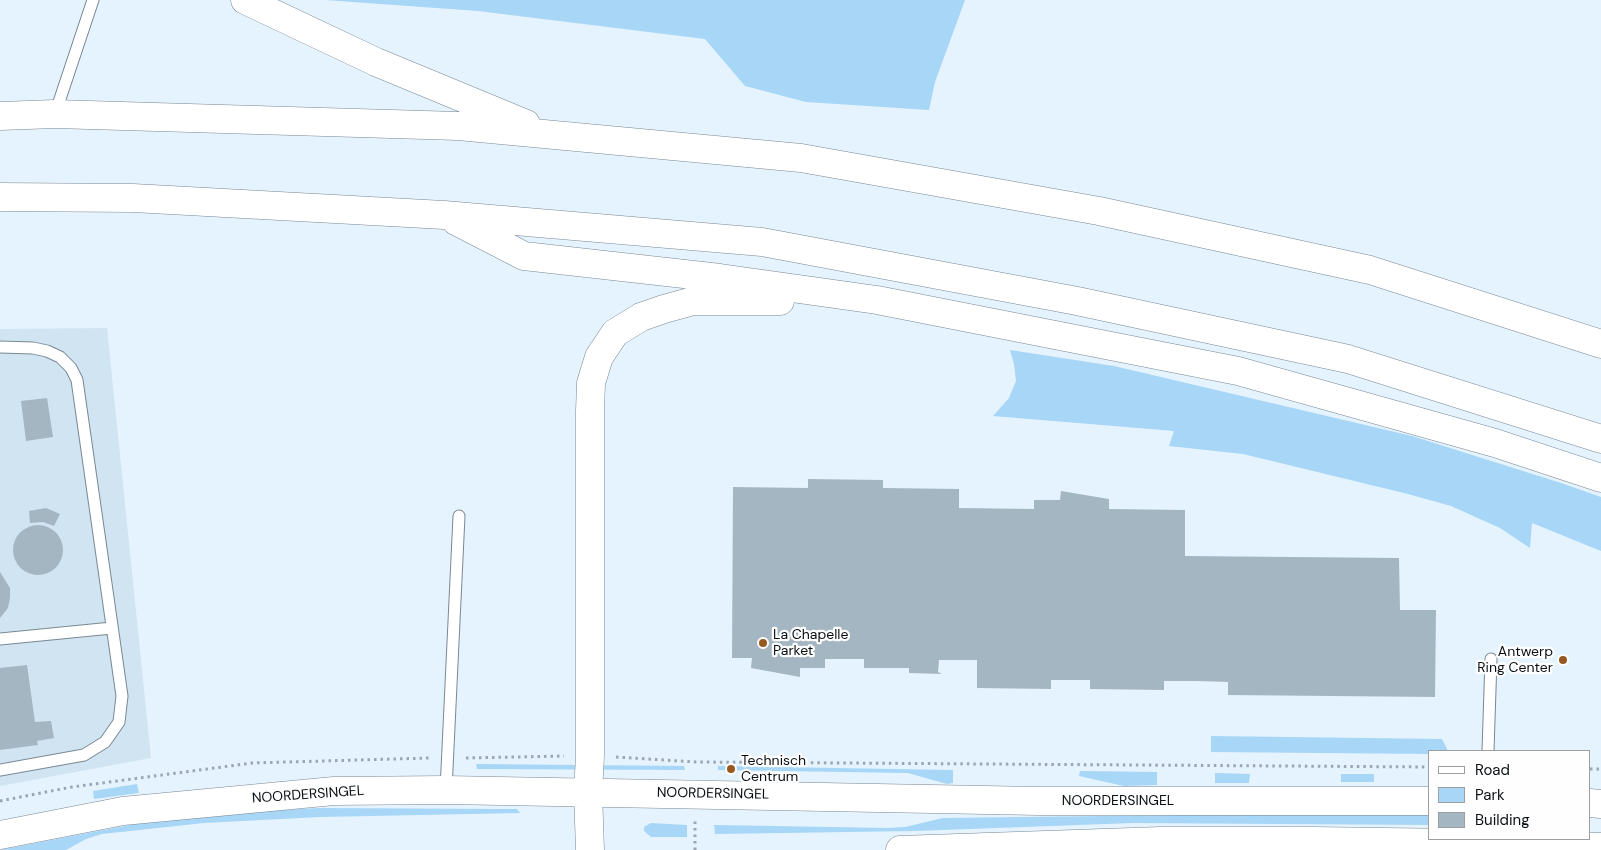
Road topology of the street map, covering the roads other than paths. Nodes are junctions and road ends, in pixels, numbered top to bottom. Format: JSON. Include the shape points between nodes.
{"nodes":[{"id":1,"x":92,"y":0,"type":"edge"},
{"id":2,"x":245,"y":0,"type":"edge"},
{"id":3,"x":55,"y":114,"type":"junction"},
{"id":4,"x":0,"y":116,"type":"edge"},
{"id":5,"x":553,"y":135,"type":"junction"},
{"id":6,"x":0,"y":197,"type":"edge"},
{"id":7,"x":444,"y":215,"type":"junction"},
{"id":8,"x":877,"y":300,"type":"junction"},
{"id":9,"x":1601,"y":344,"type":"edge"},
{"id":10,"x":0,"y":347,"type":"edge"},
{"id":11,"x":1601,"y":439,"type":"edge"},
{"id":12,"x":1601,"y":478,"type":"edge"},
{"id":13,"x":459,"y":516,"type":"dead end"},
{"id":14,"x":112,"y":628,"type":"junction"},
{"id":15,"x":0,"y":639,"type":"edge"},
{"id":16,"x":1491,"y":659,"type":"dead end"},
{"id":17,"x":1488,"y":750,"type":"edge"},
{"id":18,"x":0,"y":770,"type":"edge"},
{"id":19,"x":446,"y":790,"type":"junction"},
{"id":20,"x":588,"y":792,"type":"junction"},
{"id":21,"x":1428,"y":801,"type":"edge"},
{"id":22,"x":0,"y":835,"type":"edge"},
{"id":23,"x":1601,"y":847,"type":"edge"},
{"id":24,"x":590,"y":850,"type":"edge"},
{"id":25,"x":900,"y":850,"type":"edge"}],
"edges":[{"from":1,"to":3,"type":"lane"},
{"from":2,"to":5,"type":"main road","via":[[376,62]]},
{"from":3,"to":4,"type":"main road"},
{"from":3,"to":5,"type":"main road","via":[[458,126]]},
{"from":5,"to":9,"type":"main road","via":[[801,158],[1099,210],[1370,270]]},
{"from":6,"to":7,"type":"main road","via":[[133,198]]},
{"from":7,"to":8,"type":"main road","via":[[524,256]]},
{"from":7,"to":11,"type":"main road","via":[[762,242],[1076,301],[1348,359]]},
{"from":8,"to":12,"type":"main road","via":[[1238,371],[1495,443]]},
{"from":8,"to":20,"type":"main road","via":[[692,301],[641,317],[615,333],[599,357],[592,383],[590,411]]},
{"from":10,"to":14,"type":"lane","via":[[47,351],[60,357],[77,380]]},
{"from":13,"to":19,"type":"lane"},
{"from":14,"to":15,"type":"lane"},
{"from":14,"to":18,"type":"lane","via":[[122,696],[120,722],[105,742],[84,756]]},
{"from":16,"to":17,"type":"lane"},
{"from":19,"to":20,"type":"main road","name":"NOORDERSINGEL"},
{"from":19,"to":22,"type":"main road","name":"NOORDERSINGEL","via":[[334,791],[160,806]]},
{"from":20,"to":21,"type":"main road","name":"NOORDERSINGEL","via":[[1039,801]]},
{"from":20,"to":24,"type":"main road"},
{"from":23,"to":25,"type":"main road","via":[[1295,841],[1038,844]]}]}
